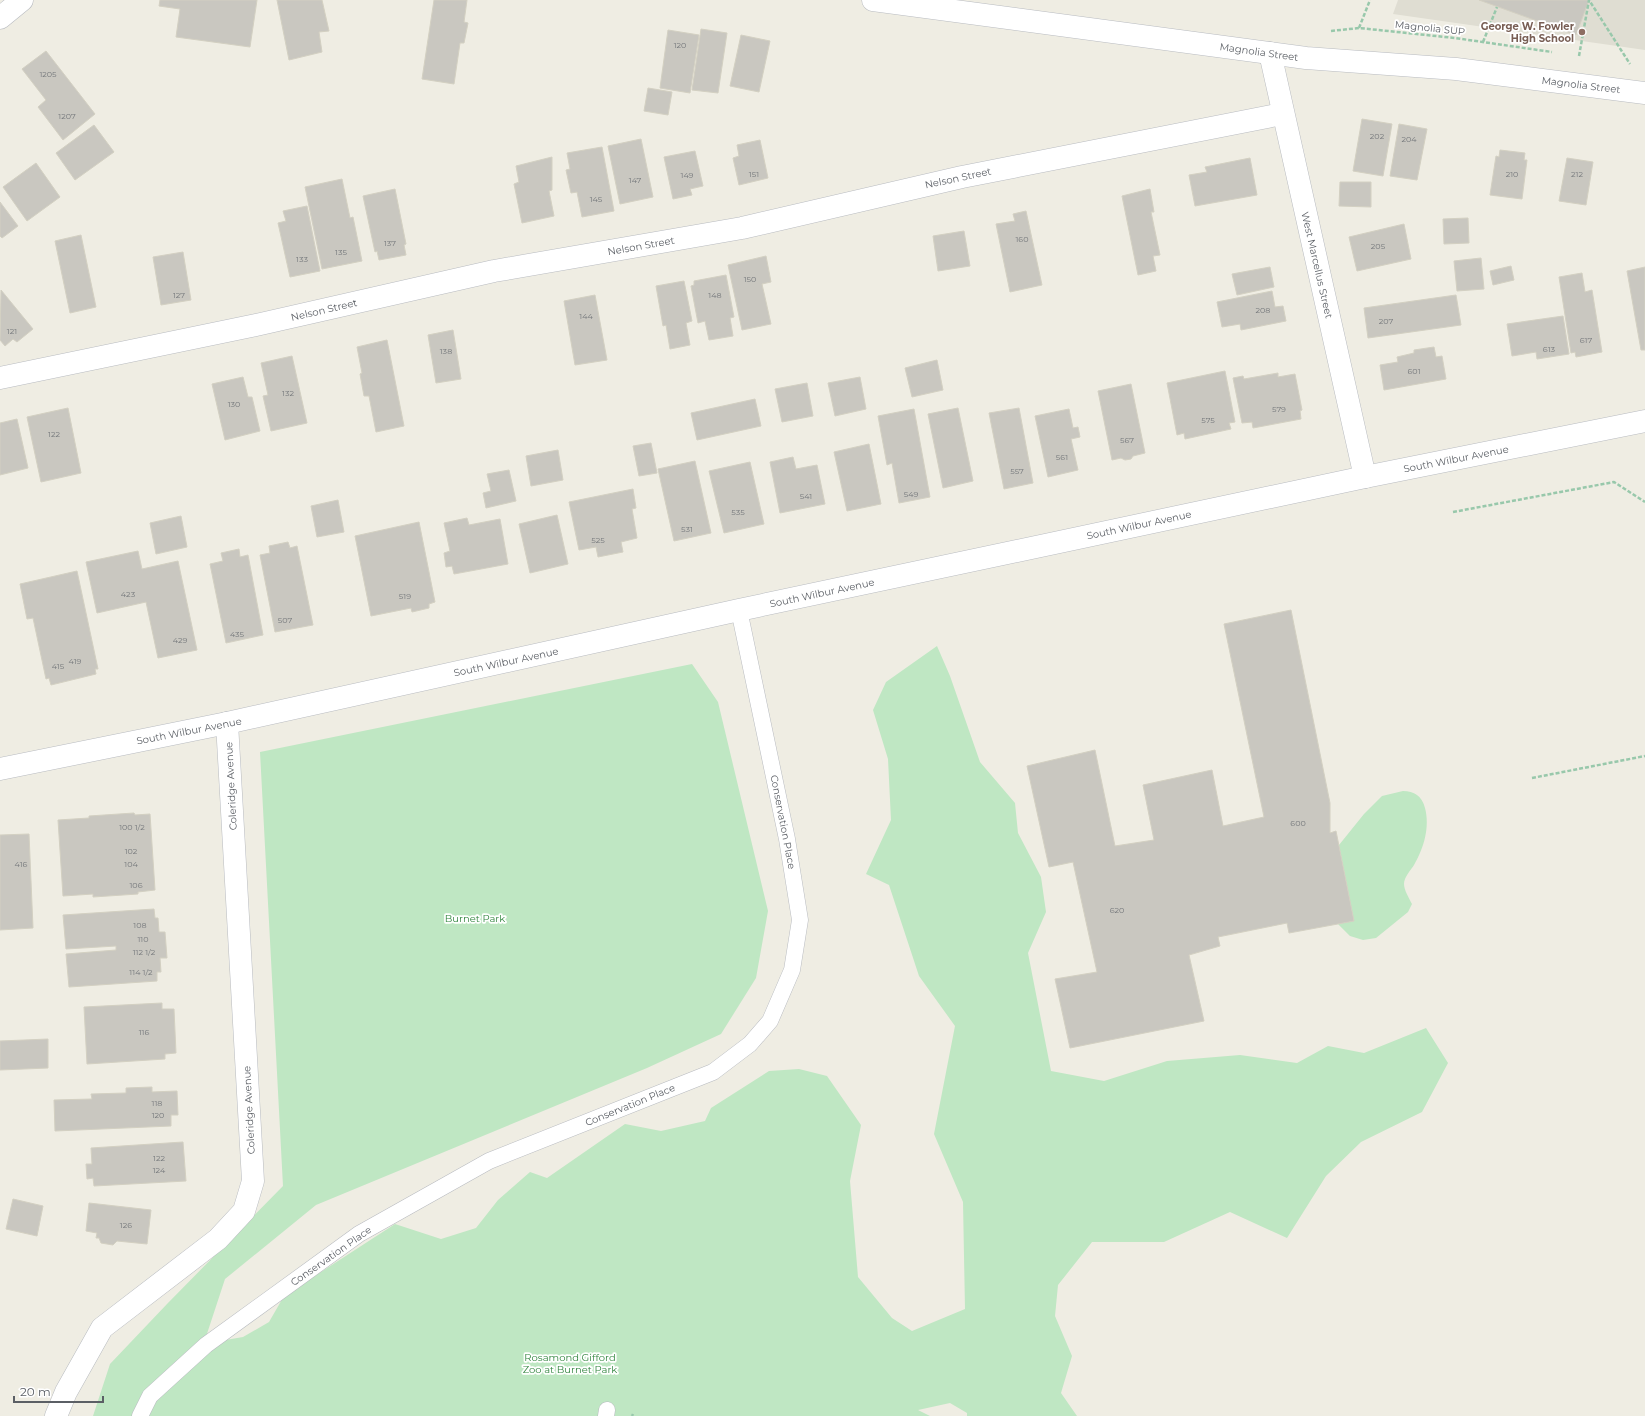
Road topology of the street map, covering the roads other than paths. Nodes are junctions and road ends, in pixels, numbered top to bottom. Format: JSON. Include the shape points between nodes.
{"nodes":[{"id":1,"x":22,"y":0,"type":"edge"},
{"id":2,"x":873,"y":0,"type":"edge"},
{"id":3,"x":0,"y":18,"type":"edge"},
{"id":4,"x":1270,"y":53,"type":"junction"},
{"id":5,"x":1645,"y":93,"type":"edge"},
{"id":6,"x":1282,"y":114,"type":"junction"},
{"id":7,"x":0,"y":378,"type":"edge"},
{"id":8,"x":1645,"y":421,"type":"edge"},
{"id":9,"x":1364,"y":478,"type":"junction"},
{"id":10,"x":739,"y":610,"type":"junction"},
{"id":11,"x":227,"y":723,"type":"junction"},
{"id":12,"x":0,"y":769,"type":"edge"},
{"id":13,"x":56,"y":1416,"type":"edge"},
{"id":14,"x":140,"y":1416,"type":"edge"}],
"edges":[{"from":1,"to":3,"type":"street"},
{"from":2,"to":4,"type":"street","name":"Magnolia Street"},
{"from":4,"to":5,"type":"street","name":"Magnolia Street","via":[[1456,69]]},
{"from":4,"to":6,"type":"street","name":"West Marcellus Street"},
{"from":6,"to":7,"type":"street","name":"Nelson Street","via":[[962,177],[742,228],[494,271],[256,325]]},
{"from":6,"to":9,"type":"street","name":"West Marcellus Street"},
{"from":8,"to":9,"type":"street","name":"South Wilbur Avenue"},
{"from":9,"to":10,"type":"street","name":"South Wilbur Avenue"},
{"from":10,"to":11,"type":"street","name":"South Wilbur Avenue"},
{"from":10,"to":14,"type":"lane","name":"Conservation Place","via":[[787,839],[800,920],[792,970],[770,1021],[750,1044],[713,1072],[489,1161],[359,1234],[206,1346],[150,1396]]},
{"from":11,"to":12,"type":"street","name":"South Wilbur Avenue"},
{"from":11,"to":13,"type":"street","name":"Coleridge Avenue","via":[[253,1181],[244,1211],[218,1239],[102,1328],[66,1392]]}]}
